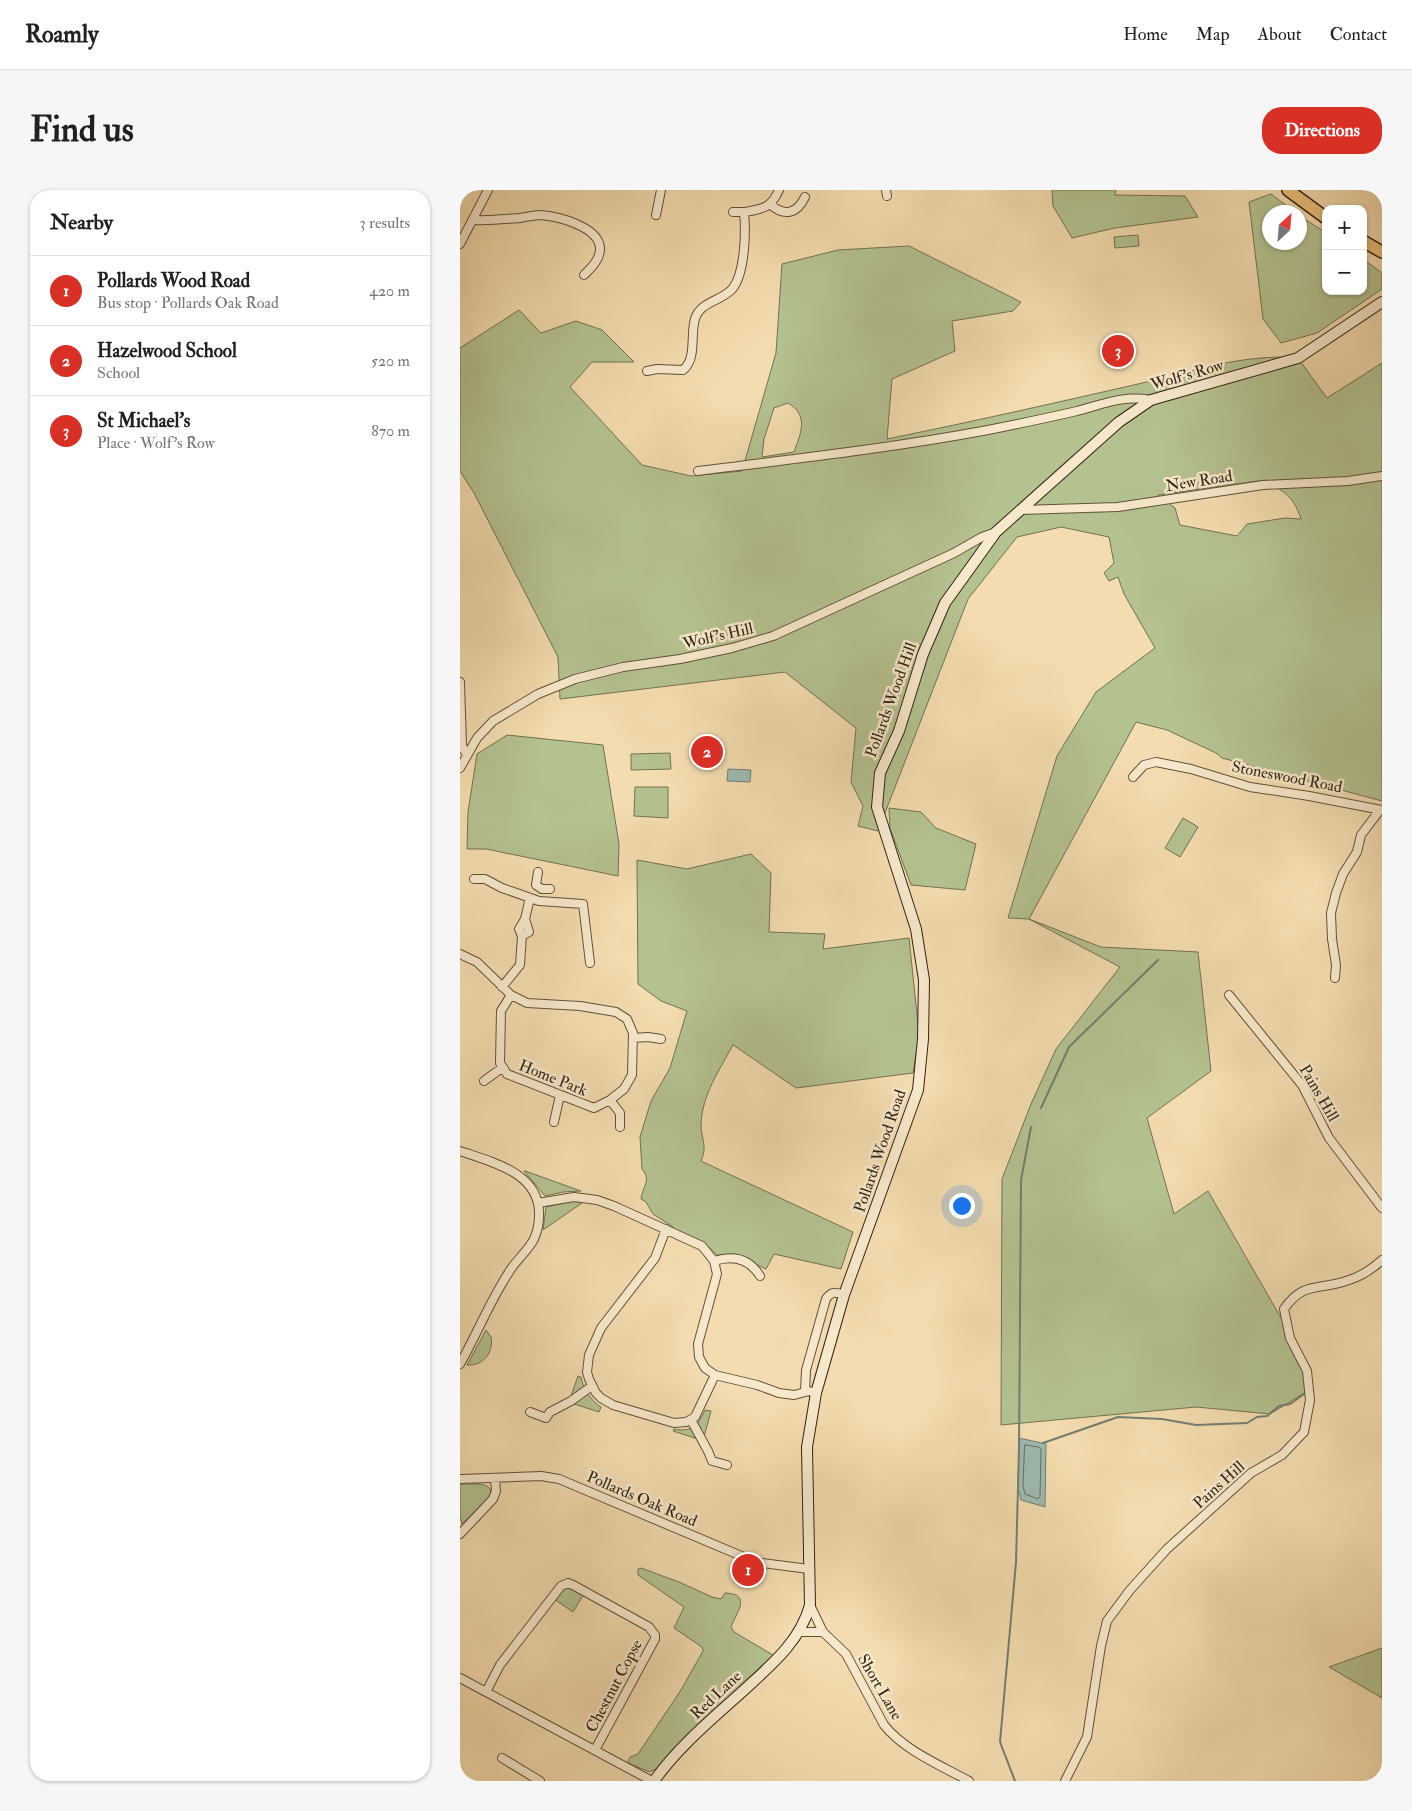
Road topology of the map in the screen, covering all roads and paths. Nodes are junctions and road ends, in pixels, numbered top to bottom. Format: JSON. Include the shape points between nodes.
{"nodes":[{"id":1,"x":488,"y":190,"type":"edge"},
{"id":2,"x":661,"y":190,"type":"edge"},
{"id":3,"x":779,"y":190,"type":"edge"},
{"id":4,"x":1288,"y":190,"type":"edge"},
{"id":5,"x":805,"y":197,"type":"dead end"},
{"id":6,"x":1304,"y":203,"type":"junction"},
{"id":7,"x":770,"y":204,"type":"junction"},
{"id":8,"x":733,"y":212,"type":"dead end"},
{"id":9,"x":744,"y":212,"type":"junction"},
{"id":10,"x":1322,"y":212,"type":"edge"},
{"id":11,"x":656,"y":215,"type":"dead end"},
{"id":12,"x":1322,"y":215,"type":"edge"},
{"id":13,"x":474,"y":220,"type":"junction"},
{"id":14,"x":1367,"y":235,"type":"edge"},
{"id":15,"x":1367,"y":243,"type":"edge"},
{"id":16,"x":1382,"y":243,"type":"edge"},
{"id":17,"x":460,"y":244,"type":"edge"},
{"id":18,"x":1382,"y":252,"type":"edge"},
{"id":19,"x":584,"y":275,"type":"dead end"},
{"id":20,"x":1382,"y":302,"type":"edge"},
{"id":21,"x":647,"y":371,"type":"dead end"},
{"id":22,"x":1151,"y":400,"type":"junction"},
{"id":23,"x":698,"y":471,"type":"dead end"},
{"id":24,"x":1382,"y":476,"type":"edge"},
{"id":25,"x":1020,"y":510,"type":"junction"},
{"id":26,"x":996,"y":532,"type":"junction"},
{"id":27,"x":460,"y":682,"type":"edge"},
{"id":28,"x":467,"y":754,"type":"junction"},
{"id":29,"x":460,"y":768,"type":"edge"},
{"id":30,"x":1133,"y":777,"type":"dead end"},
{"id":31,"x":1381,"y":810,"type":"edge"},
{"id":32,"x":538,"y":872,"type":"dead end"},
{"id":33,"x":474,"y":879,"type":"dead end"},
{"id":34,"x":530,"y":898,"type":"junction"},
{"id":35,"x":539,"y":901,"type":"junction"},
{"id":36,"x":914,"y":923,"type":"joint"},
{"id":37,"x":460,"y":954,"type":"edge"},
{"id":38,"x":590,"y":963,"type":"dead end"},
{"id":39,"x":1335,"y":978,"type":"dead end"},
{"id":40,"x":502,"y":987,"type":"junction"},
{"id":41,"x":511,"y":995,"type":"junction"},
{"id":42,"x":1230,"y":995,"type":"dead end"},
{"id":43,"x":633,"y":1038,"type":"junction"},
{"id":44,"x":661,"y":1039,"type":"dead end"},
{"id":45,"x":503,"y":1067,"type":"junction"},
{"id":46,"x":484,"y":1081,"type":"dead end"},
{"id":47,"x":560,"y":1095,"type":"junction"},
{"id":48,"x":610,"y":1100,"type":"junction"},
{"id":49,"x":554,"y":1122,"type":"dead end"},
{"id":50,"x":620,"y":1127,"type":"dead end"},
{"id":51,"x":460,"y":1151,"type":"edge"},
{"id":52,"x":538,"y":1203,"type":"junction"},
{"id":53,"x":1382,"y":1208,"type":"edge"},
{"id":54,"x":666,"y":1229,"type":"junction"},
{"id":55,"x":1382,"y":1260,"type":"edge"},
{"id":56,"x":714,"y":1261,"type":"junction"},
{"id":57,"x":760,"y":1276,"type":"dead end"},
{"id":58,"x":844,"y":1295,"type":"junction"},
{"id":59,"x":460,"y":1364,"type":"edge"},
{"id":60,"x":714,"y":1375,"type":"junction"},
{"id":61,"x":592,"y":1386,"type":"junction"},
{"id":62,"x":810,"y":1392,"type":"junction"},
{"id":63,"x":530,"y":1412,"type":"dead end"},
{"id":64,"x":691,"y":1420,"type":"junction"},
{"id":65,"x":727,"y":1465,"type":"dead end"},
{"id":66,"x":460,"y":1479,"type":"edge"},
{"id":67,"x":495,"y":1479,"type":"junction"},
{"id":68,"x":460,"y":1534,"type":"edge"},
{"id":69,"x":810,"y":1569,"type":"junction"},
{"id":70,"x":810,"y":1605,"type":"junction"},
{"id":71,"x":799,"y":1632,"type":"junction"},
{"id":72,"x":823,"y":1632,"type":"junction"},
{"id":73,"x":460,"y":1678,"type":"edge"},
{"id":74,"x":486,"y":1692,"type":"junction"},
{"id":75,"x":594,"y":1750,"type":"junction"},
{"id":76,"x":502,"y":1758,"type":"dead end"},
{"id":77,"x":540,"y":1781,"type":"edge"},
{"id":78,"x":653,"y":1781,"type":"edge"},
{"id":79,"x":969,"y":1781,"type":"edge"},
{"id":80,"x":1065,"y":1781,"type":"edge"}],
"edges":[{"from":1,"to":13,"type":"street"},
{"from":2,"to":11,"type":"street"},
{"from":3,"to":7,"type":"street"},
{"from":4,"to":6,"type":"main road"},
{"from":5,"to":7,"type":"street","via":[[796,209],[788,212],[777,211]]},
{"from":6,"to":10,"type":"main road"},
{"from":6,"to":12,"type":"main road"},
{"from":7,"to":9,"type":"street","via":[[763,209]]},
{"from":8,"to":9,"type":"street"},
{"from":9,"to":21,"type":"street","via":[[746,239],[738,278],[733,288],[701,308],[695,318],[692,354],[685,372]]},
{"from":13,"to":17,"type":"street"},
{"from":13,"to":19,"type":"street","via":[[540,215],[564,220],[591,232],[598,240],[600,250],[598,258]]},
{"from":14,"to":16,"type":"main road"},
{"from":15,"to":18,"type":"main road"},
{"from":20,"to":22,"type":"street","name":"Wolf's Row","via":[[1298,358]]},
{"from":22,"to":23,"type":"street","via":[[1135,397],[1116,399],[1077,411],[985,430],[845,453]]},
{"from":22,"to":25,"type":"street","name":"Wolf's Row","via":[[1119,422]]},
{"from":24,"to":25,"type":"street","name":"New Road","via":[[1263,485],[1118,507]]},
{"from":25,"to":26,"type":"street","name":"Pollards Wood Hill"},
{"from":26,"to":28,"type":"street","name":"Wolf's Hill","via":[[773,636],[732,648],[623,667],[564,683],[538,694],[493,721]]},
{"from":26,"to":36,"type":"street","name":"Pollards Wood Hill","via":[[945,603],[923,654],[899,731],[880,773],[877,807]]},
{"from":27,"to":28,"type":"street","via":[[462,745]]},
{"from":28,"to":29,"type":"street","name":"Wolf's Hill"},
{"from":30,"to":31,"type":"street","name":"Stoneswood Road","via":[[1144,764],[1156,762],[1250,787]]},
{"from":31,"to":39,"type":"street","via":[[1361,835],[1357,852],[1336,893],[1331,913]]},
{"from":32,"to":35,"type":"street","via":[[536,885],[546,889]]},
{"from":33,"to":34,"type":"street","via":[[485,878]]},
{"from":34,"to":35,"type":"street"},
{"from":34,"to":40,"type":"street","via":[[519,929],[522,936],[520,965]]},
{"from":35,"to":38,"type":"street","via":[[583,904]]},
{"from":36,"to":58,"type":"street","name":"Pollards Wood Road","via":[[924,980],[918,1090]]},
{"from":37,"to":40,"type":"street","via":[[477,962]]},
{"from":40,"to":41,"type":"street"},
{"from":41,"to":43,"type":"street","via":[[527,1004],[580,1006],[616,1012],[627,1019]]},
{"from":41,"to":45,"type":"street","name":"Home Park","via":[[501,1011],[500,1063]]},
{"from":42,"to":53,"type":"street","name":"Pains Hill","via":[[1302,1085],[1329,1138]]},
{"from":43,"to":44,"type":"street"},
{"from":43,"to":48,"type":"street","via":[[632,1075],[624,1089]]},
{"from":45,"to":46,"type":"street"},
{"from":45,"to":47,"type":"street","name":"Home Park","via":[[507,1074]]},
{"from":47,"to":48,"type":"street","name":"Home Park","via":[[594,1108]]},
{"from":47,"to":49,"type":"street"},
{"from":48,"to":50,"type":"street","via":[[620,1113]]},
{"from":51,"to":52,"type":"street","via":[[514,1172],[528,1185]]},
{"from":52,"to":54,"type":"street","via":[[574,1197],[598,1200]]},
{"from":52,"to":59,"type":"street","via":[[538,1226],[533,1241],[508,1273]]},
{"from":54,"to":56,"type":"street","via":[[702,1246]]},
{"from":54,"to":61,"type":"street","via":[[655,1258],[597,1335],[587,1363]]},
{"from":55,"to":80,"type":"street","name":"Pains Hill","via":[[1370,1271],[1348,1281],[1306,1289],[1291,1299],[1284,1309],[1290,1338],[1307,1371],[1310,1400],[1304,1432],[1282,1455],[1251,1473],[1167,1550],[1107,1621],[1087,1737]]},
{"from":56,"to":57,"type":"street","via":[[734,1257],[752,1266]]},
{"from":56,"to":60,"type":"street","via":[[717,1274],[698,1344],[701,1362]]},
{"from":58,"to":62,"type":"street","name":"Pollards Wood Road"},
{"from":58,"to":62,"type":"street","name":"Pollards Wood Road","via":[[833,1292],[826,1298],[806,1370]]},
{"from":60,"to":62,"type":"street","via":[[786,1394]]},
{"from":60,"to":64,"type":"street","via":[[698,1413]]},
{"from":61,"to":63,"type":"street","via":[[550,1412],[546,1418]]},
{"from":61,"to":64,"type":"street","via":[[601,1398],[613,1405],[674,1423]]},
{"from":62,"to":69,"type":"street","name":"Pollards Wood Road"},
{"from":64,"to":65,"type":"street","via":[[712,1461]]},
{"from":66,"to":67,"type":"street","name":"Pollards Oak Road"},
{"from":67,"to":68,"type":"street","via":[[493,1499]]},
{"from":67,"to":69,"type":"street","name":"Pollards Oak Road","via":[[534,1476],[559,1479],[752,1560]]},
{"from":69,"to":70,"type":"street","name":"Pollards Wood Road"},
{"from":70,"to":71,"type":"street","name":"Pollards Wood Road"},
{"from":70,"to":72,"type":"street","name":"Short Lane"},
{"from":71,"to":72,"type":"street"},
{"from":71,"to":78,"type":"street","name":"Red Lane","via":[[775,1661],[688,1741]]},
{"from":72,"to":79,"type":"street","name":"Short Lane","via":[[846,1654],[892,1735]]},
{"from":73,"to":74,"type":"street","name":"Chestnut Copse"},
{"from":74,"to":75,"type":"street","name":"Chestnut Copse"},
{"from":74,"to":75,"type":"street","name":"Chestnut Copse","via":[[504,1660],[561,1586],[573,1584],[649,1627],[655,1635]]},
{"from":75,"to":78,"type":"street","name":"Chestnut Copse"},
{"from":76,"to":77,"type":"street"}]}
